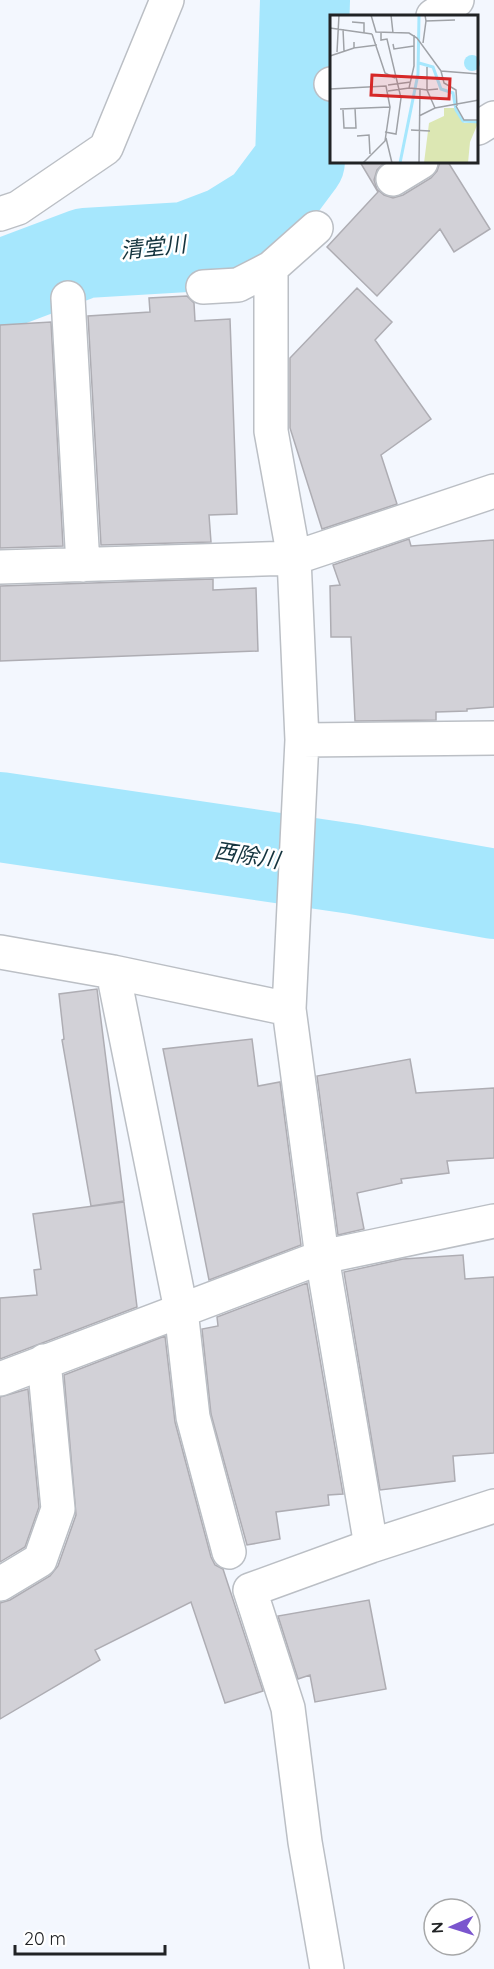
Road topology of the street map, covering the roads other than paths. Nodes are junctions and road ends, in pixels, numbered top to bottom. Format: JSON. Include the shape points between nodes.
{"nodes":[{"id":1,"x":167,"y":0,"type":"edge"},
{"id":2,"x":457,"y":0,"type":"edge"},
{"id":3,"x":434,"y":15,"type":"edge"},
{"id":4,"x":494,"y":118,"type":"edge"},
{"id":5,"x":479,"y":127,"type":"edge"},
{"id":6,"x":418,"y":164,"type":"edge"},
{"id":7,"x":393,"y":179,"type":"dead end"},
{"id":8,"x":0,"y":214,"type":"edge"},
{"id":9,"x":316,"y":228,"type":"dead end"},
{"id":10,"x":271,"y":268,"type":"junction"},
{"id":11,"x":203,"y":287,"type":"dead end"},
{"id":12,"x":68,"y":298,"type":"dead end"},
{"id":13,"x":494,"y":491,"type":"edge"},
{"id":14,"x":294,"y":558,"type":"junction"},
{"id":15,"x":83,"y":565,"type":"junction"},
{"id":16,"x":0,"y":567,"type":"edge"},
{"id":17,"x":494,"y":738,"type":"edge"},
{"id":18,"x":301,"y":747,"type":"junction"},
{"id":19,"x":0,"y":952,"type":"edge"},
{"id":20,"x":113,"y":972,"type":"junction"},
{"id":21,"x":290,"y":999,"type":"junction"},
{"id":22,"x":494,"y":1221,"type":"edge"},
{"id":23,"x":322,"y":1257,"type":"junction"},
{"id":24,"x":181,"y":1310,"type":"junction"},
{"id":25,"x":44,"y":1361,"type":"junction"},
{"id":26,"x":0,"y":1379,"type":"edge"},
{"id":27,"x":494,"y":1506,"type":"edge"},
{"id":28,"x":370,"y":1546,"type":"junction"},
{"id":29,"x":230,"y":1552,"type":"dead end"},
{"id":30,"x":0,"y":1584,"type":"edge"},
{"id":31,"x":327,"y":1969,"type":"edge"}],
"edges":[{"from":1,"to":8,"type":"street","via":[[106,148],[18,208]]},
{"from":2,"to":3,"type":"street"},
{"from":4,"to":5,"type":"street"},
{"from":6,"to":7,"type":"street"},
{"from":9,"to":10,"type":"street"},
{"from":10,"to":11,"type":"street","via":[[238,285]]},
{"from":10,"to":14,"type":"street","via":[[271,431]]},
{"from":12,"to":15,"type":"street"},
{"from":13,"to":14,"type":"street"},
{"from":14,"to":15,"type":"street"},
{"from":14,"to":18,"type":"street"},
{"from":15,"to":16,"type":"street"},
{"from":17,"to":18,"type":"street"},
{"from":18,"to":21,"type":"street"},
{"from":19,"to":20,"type":"street"},
{"from":20,"to":21,"type":"street"},
{"from":20,"to":24,"type":"street"},
{"from":21,"to":23,"type":"street"},
{"from":22,"to":23,"type":"street"},
{"from":23,"to":24,"type":"street"},
{"from":23,"to":28,"type":"street"},
{"from":24,"to":25,"type":"street"},
{"from":24,"to":29,"type":"street","via":[[193,1418]]},
{"from":25,"to":26,"type":"street"},
{"from":25,"to":30,"type":"street","via":[[58,1509],[40,1560]]},
{"from":27,"to":28,"type":"street"},
{"from":28,"to":31,"type":"street","via":[[250,1590],[288,1708]]}]}
